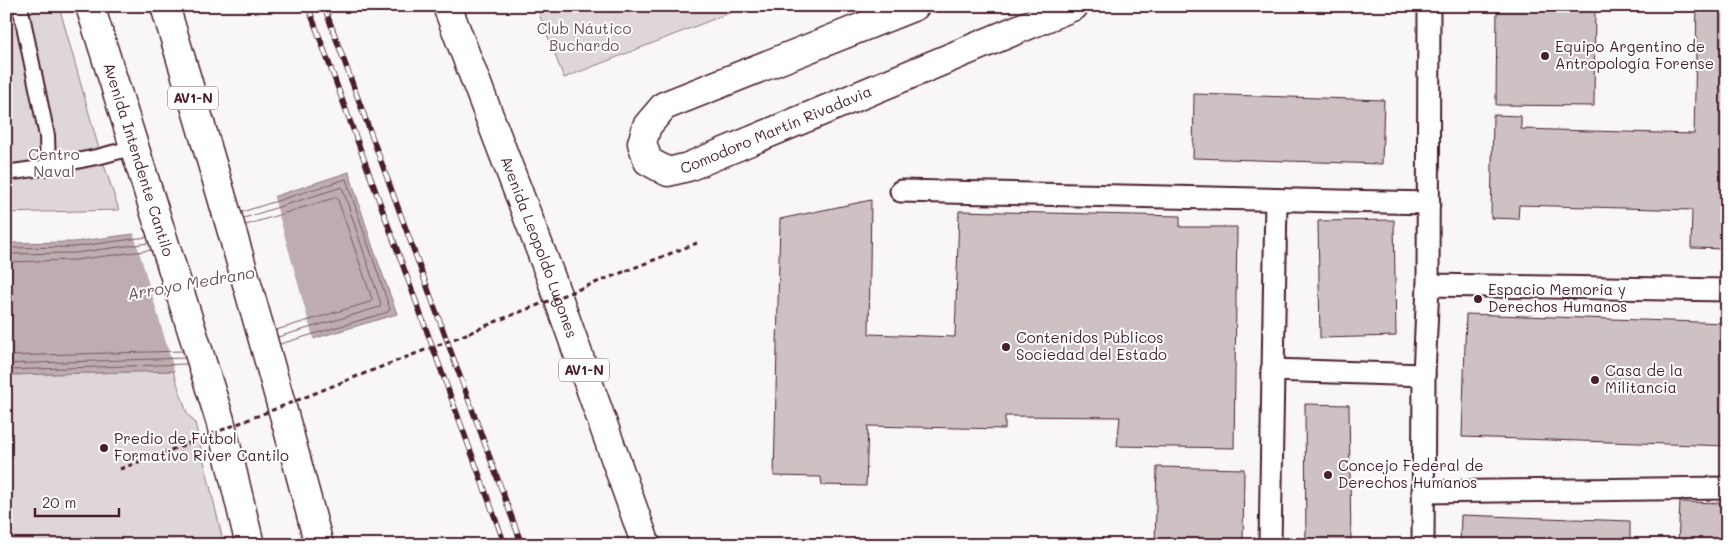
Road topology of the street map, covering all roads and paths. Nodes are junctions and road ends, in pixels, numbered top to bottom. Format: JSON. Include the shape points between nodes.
{"nodes":[{"id":1,"x":20,"y":6,"type":"edge"},
{"id":2,"x":90,"y":6,"type":"edge"},
{"id":3,"x":165,"y":6,"type":"edge"},
{"id":4,"x":446,"y":6,"type":"edge"},
{"id":5,"x":915,"y":6,"type":"edge"},
{"id":6,"x":1074,"y":6,"type":"edge"},
{"id":7,"x":1429,"y":6,"type":"edge"},
{"id":8,"x":135,"y":147,"type":"junction"},
{"id":9,"x":48,"y":168,"type":"junction"},
{"id":10,"x":6,"y":172,"type":"edge"},
{"id":11,"x":901,"y":191,"type":"dead end"},
{"id":12,"x":1276,"y":200,"type":"junction"},
{"id":13,"x":1429,"y":204,"type":"junction"},
{"id":14,"x":697,"y":243,"type":"dead end"},
{"id":15,"x":1428,"y":285,"type":"junction"},
{"id":16,"x":1727,"y":290,"type":"edge"},
{"id":17,"x":1272,"y":370,"type":"junction"},
{"id":18,"x":1424,"y":375,"type":"junction"},
{"id":19,"x":120,"y":469,"type":"dead end"},
{"id":20,"x":1727,"y":488,"type":"edge"},
{"id":21,"x":1423,"y":492,"type":"junction"},
{"id":22,"x":250,"y":545,"type":"edge"},
{"id":23,"x":319,"y":545,"type":"edge"},
{"id":24,"x":646,"y":545,"type":"edge"},
{"id":25,"x":1270,"y":545,"type":"edge"},
{"id":26,"x":1423,"y":545,"type":"edge"}],
"edges":[{"from":1,"to":9,"type":"lane","via":[[47,136]]},
{"from":2,"to":8,"type":"main road","name":"Avenida Intendente Cantilo"},
{"from":3,"to":23,"type":"main road","number":"AV1-N","via":[[270,363]]},
{"from":4,"to":24,"type":"main road","name":"Avenida Leopoldo Lugones","number":"AV1-N","via":[[550,275]]},
{"from":5,"to":6,"type":"main road","name":"Comodoro Martín Rivadavia","via":[[664,106],[648,126],[642,143],[648,161],[668,172],[688,166]]},
{"from":7,"to":13,"type":"street"},
{"from":8,"to":9,"type":"lane"},
{"from":8,"to":22,"type":"main road","name":"Avenida Intendente Cantilo","via":[[220,420]]},
{"from":9,"to":10,"type":"lane"},
{"from":11,"to":12,"type":"street"},
{"from":12,"to":13,"type":"street"},
{"from":12,"to":17,"type":"street"},
{"from":13,"to":15,"type":"street"},
{"from":14,"to":19,"type":"path","bridge":true},
{"from":15,"to":16,"type":"street"},
{"from":15,"to":18,"type":"street"},
{"from":17,"to":18,"type":"street"},
{"from":17,"to":25,"type":"street"},
{"from":18,"to":21,"type":"street"},
{"from":20,"to":21,"type":"street"},
{"from":21,"to":26,"type":"street"}]}
